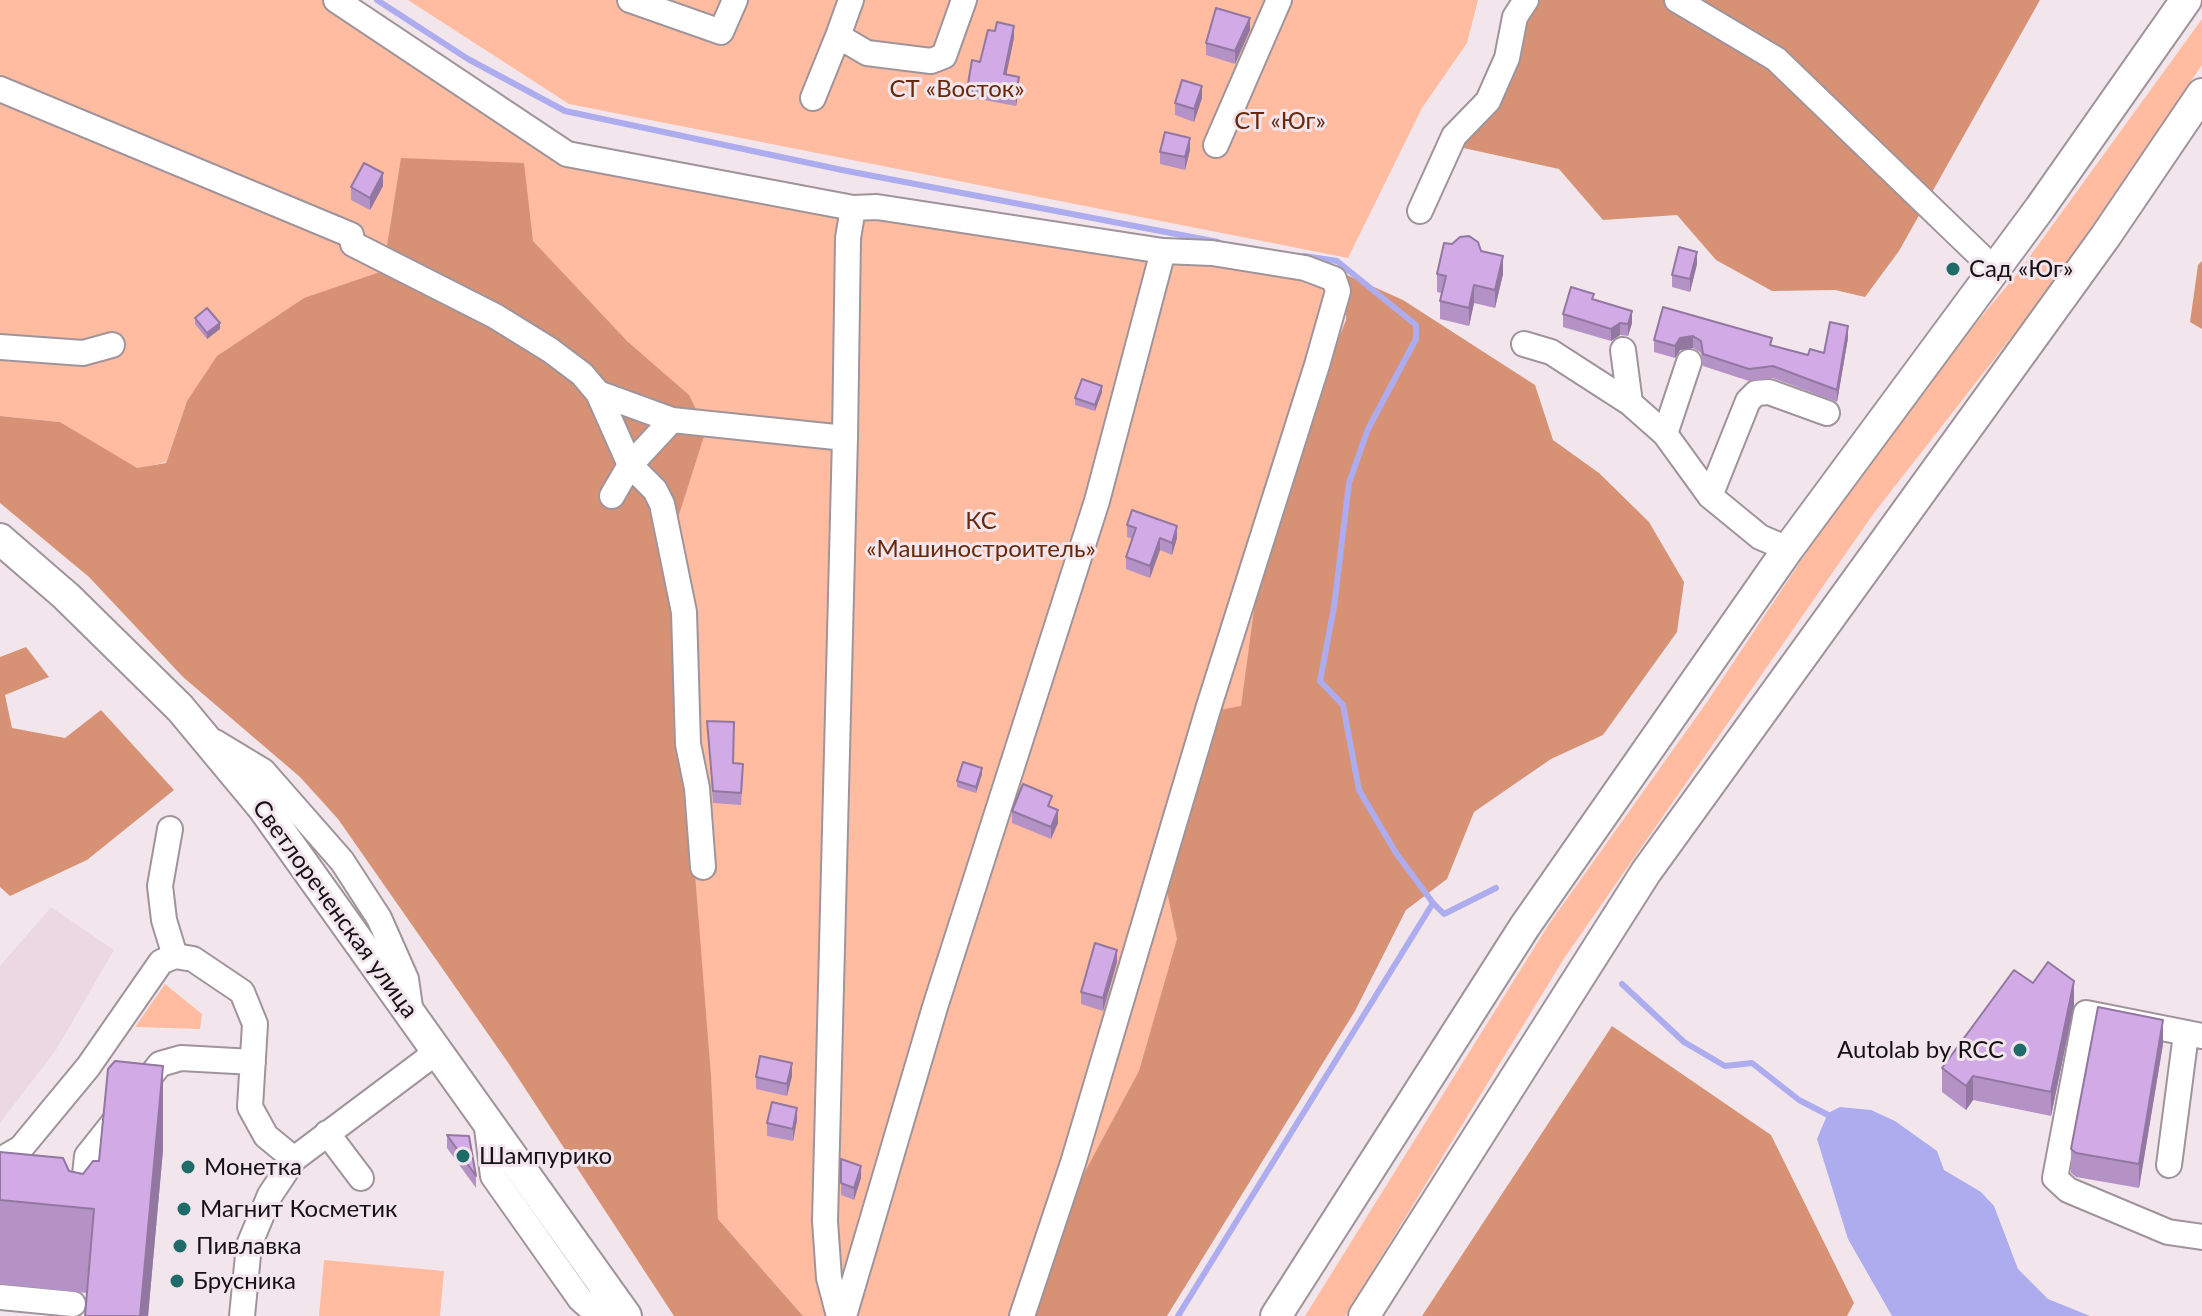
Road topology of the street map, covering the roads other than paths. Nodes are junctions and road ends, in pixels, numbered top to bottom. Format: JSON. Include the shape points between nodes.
{"nodes":[{"id":1,"x":336,"y":0,"type":"edge"},
{"id":2,"x":630,"y":0,"type":"edge"},
{"id":3,"x":735,"y":0,"type":"edge"},
{"id":4,"x":851,"y":0,"type":"edge"},
{"id":5,"x":964,"y":0,"type":"edge"},
{"id":6,"x":1279,"y":0,"type":"edge"},
{"id":7,"x":1526,"y":0,"type":"edge"},
{"id":8,"x":1677,"y":0,"type":"edge"},
{"id":9,"x":2186,"y":0,"type":"edge"},
{"id":10,"x":838,"y":36,"type":"junction"},
{"id":11,"x":0,"y":89,"type":"edge"},
{"id":12,"x":2202,"y":94,"type":"edge"},
{"id":13,"x":813,"y":98,"type":"dead end"},
{"id":14,"x":1216,"y":145,"type":"dead end"},
{"id":15,"x":853,"y":208,"type":"junction"},
{"id":16,"x":1420,"y":211,"type":"dead end"},
{"id":17,"x":1163,"y":251,"type":"junction"},
{"id":18,"x":1994,"y":269,"type":"junction"},
{"id":19,"x":1524,"y":344,"type":"dead end"},
{"id":20,"x":112,"y":345,"type":"dead end"},
{"id":21,"x":0,"y":347,"type":"edge"},
{"id":22,"x":1623,"y":350,"type":"dead end"},
{"id":23,"x":1689,"y":362,"type":"dead end"},
{"id":24,"x":598,"y":393,"type":"junction"},
{"id":25,"x":1630,"y":403,"type":"junction"},
{"id":26,"x":1827,"y":413,"type":"dead end"},
{"id":27,"x":672,"y":420,"type":"junction"},
{"id":28,"x":1665,"y":434,"type":"junction"},
{"id":29,"x":845,"y":438,"type":"junction"},
{"id":30,"x":630,"y":465,"type":"junction"},
{"id":31,"x":612,"y":496,"type":"dead end"},
{"id":32,"x":1710,"y":496,"type":"junction"},
{"id":33,"x":0,"y":539,"type":"edge"},
{"id":34,"x":1788,"y":549,"type":"junction"},
{"id":35,"x":170,"y":829,"type":"dead end"},
{"id":36,"x":703,"y":867,"type":"dead end"},
{"id":37,"x":175,"y":956,"type":"junction"},
{"id":38,"x":2194,"y":1035,"type":"edge"},
{"id":39,"x":438,"y":1051,"type":"junction"},
{"id":40,"x":253,"y":1062,"type":"junction"},
{"id":41,"x":485,"y":1113,"type":"junction"},
{"id":42,"x":327,"y":1133,"type":"junction"},
{"id":43,"x":123,"y":1136,"type":"edge"},
{"id":44,"x":10,"y":1154,"type":"edge"},
{"id":45,"x":87,"y":1156,"type":"junction"},
{"id":46,"x":294,"y":1159,"type":"junction"},
{"id":47,"x":2169,"y":1165,"type":"dead end"},
{"id":48,"x":361,"y":1178,"type":"dead end"},
{"id":49,"x":75,"y":1225,"type":"edge"},
{"id":50,"x":2202,"y":1237,"type":"edge"},
{"id":51,"x":0,"y":1297,"type":"edge"},
{"id":52,"x":73,"y":1304,"type":"edge"},
{"id":53,"x":242,"y":1316,"type":"edge"},
{"id":54,"x":599,"y":1316,"type":"edge"},
{"id":55,"x":626,"y":1316,"type":"edge"},
{"id":56,"x":842,"y":1316,"type":"edge"},
{"id":57,"x":1022,"y":1316,"type":"edge"},
{"id":58,"x":1276,"y":1316,"type":"edge"},
{"id":59,"x":1364,"y":1316,"type":"edge"}],
"edges":[{"from":1,"to":15,"type":"street","via":[[567,154]]},
{"from":2,"to":3,"type":"street","via":[[721,32]]},
{"from":4,"to":10,"type":"street"},
{"from":5,"to":10,"type":"street","via":[[944,56],[931,61],[867,53]]},
{"from":6,"to":14,"type":"street"},
{"from":7,"to":16,"type":"street","via":[[1515,17],[1507,58],[1488,101],[1454,136]]},
{"from":8,"to":18,"type":"street","via":[[1776,59]]},
{"from":9,"to":18,"type":"main road"},
{"from":10,"to":13,"type":"street"},
{"from":11,"to":24,"type":"street","via":[[351,235],[353,244],[550,350]]},
{"from":12,"to":59,"type":"main road","via":[[2096,250],[1646,872]]},
{"from":15,"to":17,"type":"street","via":[[877,207]]},
{"from":15,"to":29,"type":"street"},
{"from":17,"to":56,"type":"street","via":[[1097,501]]},
{"from":17,"to":57,"type":"street","via":[[1305,268],[1334,279],[1338,291]]},
{"from":18,"to":34,"type":"main road"},
{"from":19,"to":25,"type":"street","via":[[1551,352]]},
{"from":20,"to":21,"type":"street","via":[[83,353]]},
{"from":22,"to":25,"type":"street"},
{"from":23,"to":28,"type":"street"},
{"from":24,"to":27,"type":"street"},
{"from":24,"to":30,"type":"street"},
{"from":25,"to":28,"type":"street"},
{"from":26,"to":32,"type":"street","via":[[1769,392],[1756,393],[1748,401]]},
{"from":27,"to":29,"type":"street"},
{"from":27,"to":30,"type":"street"},
{"from":28,"to":32,"type":"street"},
{"from":29,"to":56,"type":"street","via":[[825,1221],[829,1278]]},
{"from":30,"to":31,"type":"street"},
{"from":30,"to":36,"type":"street","via":[[662,504],[684,612],[688,744]]},
{"from":32,"to":34,"type":"street","via":[[1760,537]]},
{"from":33,"to":39,"type":"main road","name":"Светлореченская улица","via":[[66,596],[207,738]]},
{"from":34,"to":58,"type":"main road","via":[[1525,926]]},
{"from":35,"to":37,"type":"street","via":[[160,886]]},
{"from":37,"to":40,"type":"street","via":[[193,959],[242,992],[255,1024]]},
{"from":37,"to":44,"type":"street","via":[[161,962],[60,1115]]},
{"from":38,"to":47,"type":"street"},
{"from":38,"to":50,"type":"street","via":[[2086,1013],[2055,1178],[2068,1190],[2168,1232]]},
{"from":39,"to":41,"type":"main road","name":"Светлореченская улица"},
{"from":39,"to":42,"type":"street"},
{"from":40,"to":45,"type":"street","via":[[167,1059]]},
{"from":40,"to":46,"type":"street","via":[[250,1107],[266,1136]]},
{"from":41,"to":54,"type":"street","via":[[493,1176],[580,1299]]},
{"from":41,"to":55,"type":"main road","name":"Светлореченская улица"},
{"from":42,"to":46,"type":"street"},
{"from":42,"to":48,"type":"street"},
{"from":43,"to":45,"type":"street","via":[[105,1141]]},
{"from":45,"to":49,"type":"street"},
{"from":46,"to":53,"type":"street","via":[[270,1195],[249,1245]]},
{"from":51,"to":52,"type":"street"}]}
